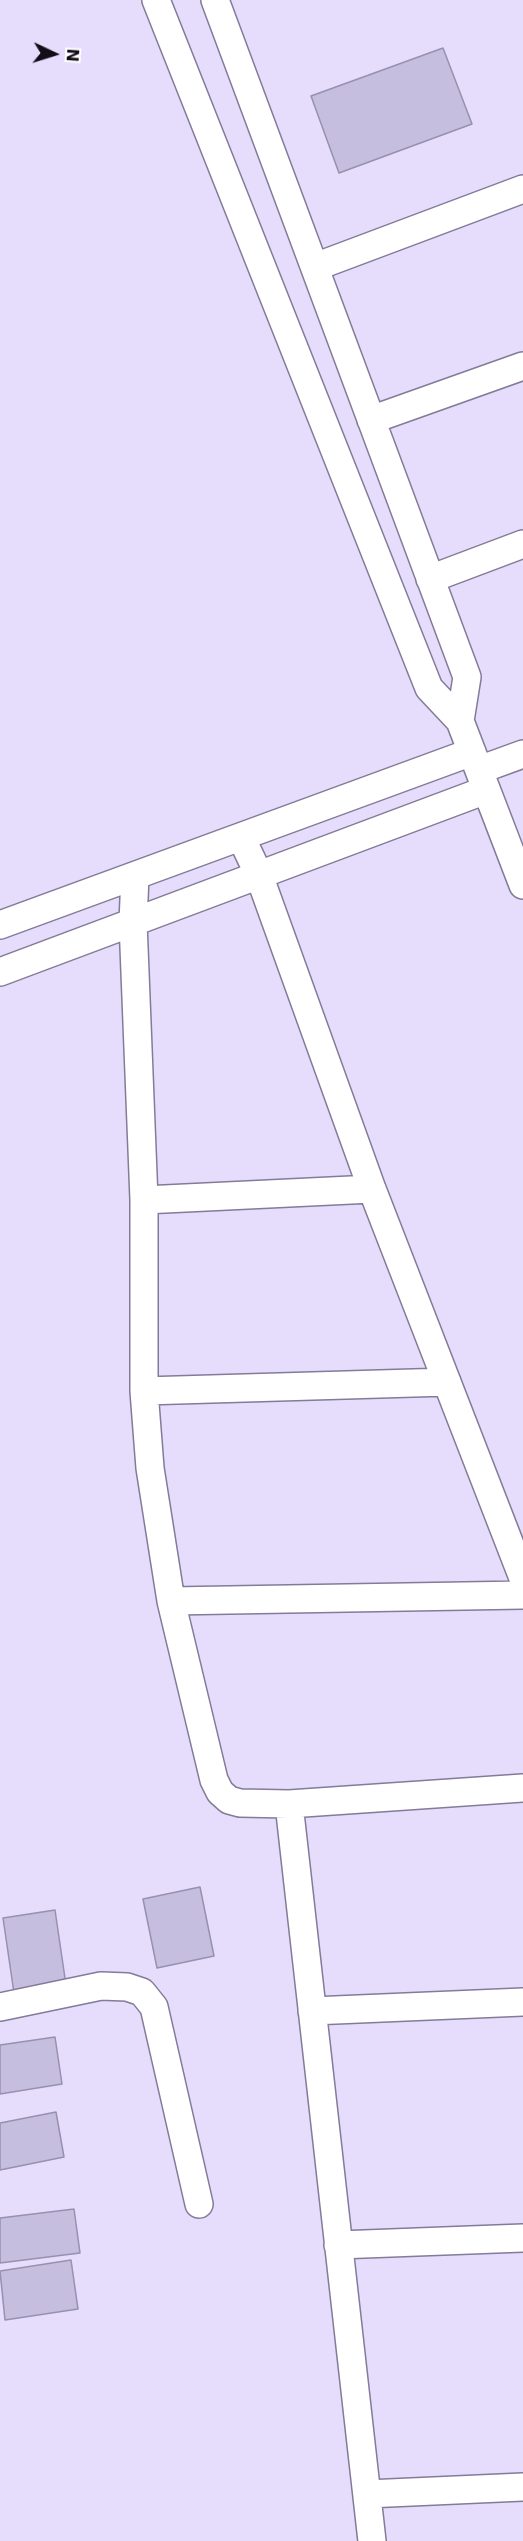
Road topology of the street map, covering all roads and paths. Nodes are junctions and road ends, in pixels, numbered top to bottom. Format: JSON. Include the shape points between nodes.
{"nodes":[{"id":1,"x":156,"y":0,"type":"edge"},
{"id":2,"x":215,"y":0,"type":"edge"},
{"id":3,"x":523,"y":189,"type":"edge"},
{"id":4,"x":315,"y":267,"type":"junction"},
{"id":5,"x":523,"y":366,"type":"edge"},
{"id":6,"x":371,"y":420,"type":"junction"},
{"id":7,"x":523,"y":544,"type":"edge"},
{"id":8,"x":430,"y":579,"type":"junction"},
{"id":9,"x":460,"y":721,"type":"junction"},
{"id":10,"x":523,"y":754,"type":"edge"},
{"id":11,"x":479,"y":771,"type":"junction"},
{"id":12,"x":241,"y":837,"type":"junction"},
{"id":13,"x":259,"y":875,"type":"junction"},
{"id":14,"x":135,"y":876,"type":"junction"},
{"id":15,"x":523,"y":885,"type":"edge"},
{"id":16,"x":133,"y":922,"type":"junction"},
{"id":17,"x":0,"y":925,"type":"edge"},
{"id":18,"x":0,"y":972,"type":"edge"},
{"id":19,"x":372,"y":1189,"type":"junction"},
{"id":20,"x":144,"y":1200,"type":"junction"},
{"id":21,"x":447,"y":1382,"type":"junction"},
{"id":22,"x":144,"y":1391,"type":"junction"},
{"id":23,"x":523,"y":1578,"type":"edge"},
{"id":24,"x":523,"y":1595,"type":"edge"},
{"id":25,"x":171,"y":1601,"type":"junction"},
{"id":26,"x":523,"y":1788,"type":"edge"},
{"id":27,"x":289,"y":1804,"type":"junction"},
{"id":28,"x":523,"y":2002,"type":"edge"},
{"id":29,"x":0,"y":2007,"type":"edge"},
{"id":30,"x":312,"y":2011,"type":"junction"},
{"id":31,"x":199,"y":2204,"type":"dead end"},
{"id":32,"x":523,"y":2238,"type":"edge"},
{"id":33,"x":338,"y":2245,"type":"junction"},
{"id":34,"x":523,"y":2487,"type":"edge"},
{"id":35,"x":367,"y":2494,"type":"junction"},
{"id":36,"x":372,"y":2541,"type":"edge"}],
"edges":[{"from":1,"to":9,"type":"street","via":[[429,688]]},
{"from":2,"to":4,"type":"street"},
{"from":3,"to":4,"type":"street"},
{"from":4,"to":6,"type":"street"},
{"from":5,"to":6,"type":"street"},
{"from":6,"to":8,"type":"street"},
{"from":7,"to":8,"type":"street"},
{"from":8,"to":9,"type":"street","via":[[467,677]]},
{"from":9,"to":11,"type":"street"},
{"from":10,"to":11,"type":"street"},
{"from":11,"to":12,"type":"street"},
{"from":11,"to":13,"type":"street"},
{"from":11,"to":15,"type":"street"},
{"from":12,"to":13,"type":"street"},
{"from":12,"to":14,"type":"street"},
{"from":13,"to":16,"type":"street"},
{"from":13,"to":19,"type":"street"},
{"from":14,"to":16,"type":"street"},
{"from":14,"to":17,"type":"street"},
{"from":16,"to":18,"type":"street"},
{"from":16,"to":20,"type":"street"},
{"from":19,"to":20,"type":"street"},
{"from":19,"to":21,"type":"street"},
{"from":20,"to":22,"type":"street"},
{"from":21,"to":22,"type":"street"},
{"from":21,"to":23,"type":"street"},
{"from":22,"to":25,"type":"street","via":[[150,1468]]},
{"from":24,"to":25,"type":"street"},
{"from":25,"to":27,"type":"street","via":[[220,1792],[240,1803]]},
{"from":26,"to":27,"type":"street"},
{"from":27,"to":30,"type":"street"},
{"from":28,"to":30,"type":"street"},
{"from":29,"to":31,"type":"street","via":[[101,1986],[142,1992],[154,2007]]},
{"from":30,"to":33,"type":"street"},
{"from":32,"to":33,"type":"street"},
{"from":33,"to":35,"type":"street"},
{"from":34,"to":35,"type":"street"},
{"from":35,"to":36,"type":"street"}]}
